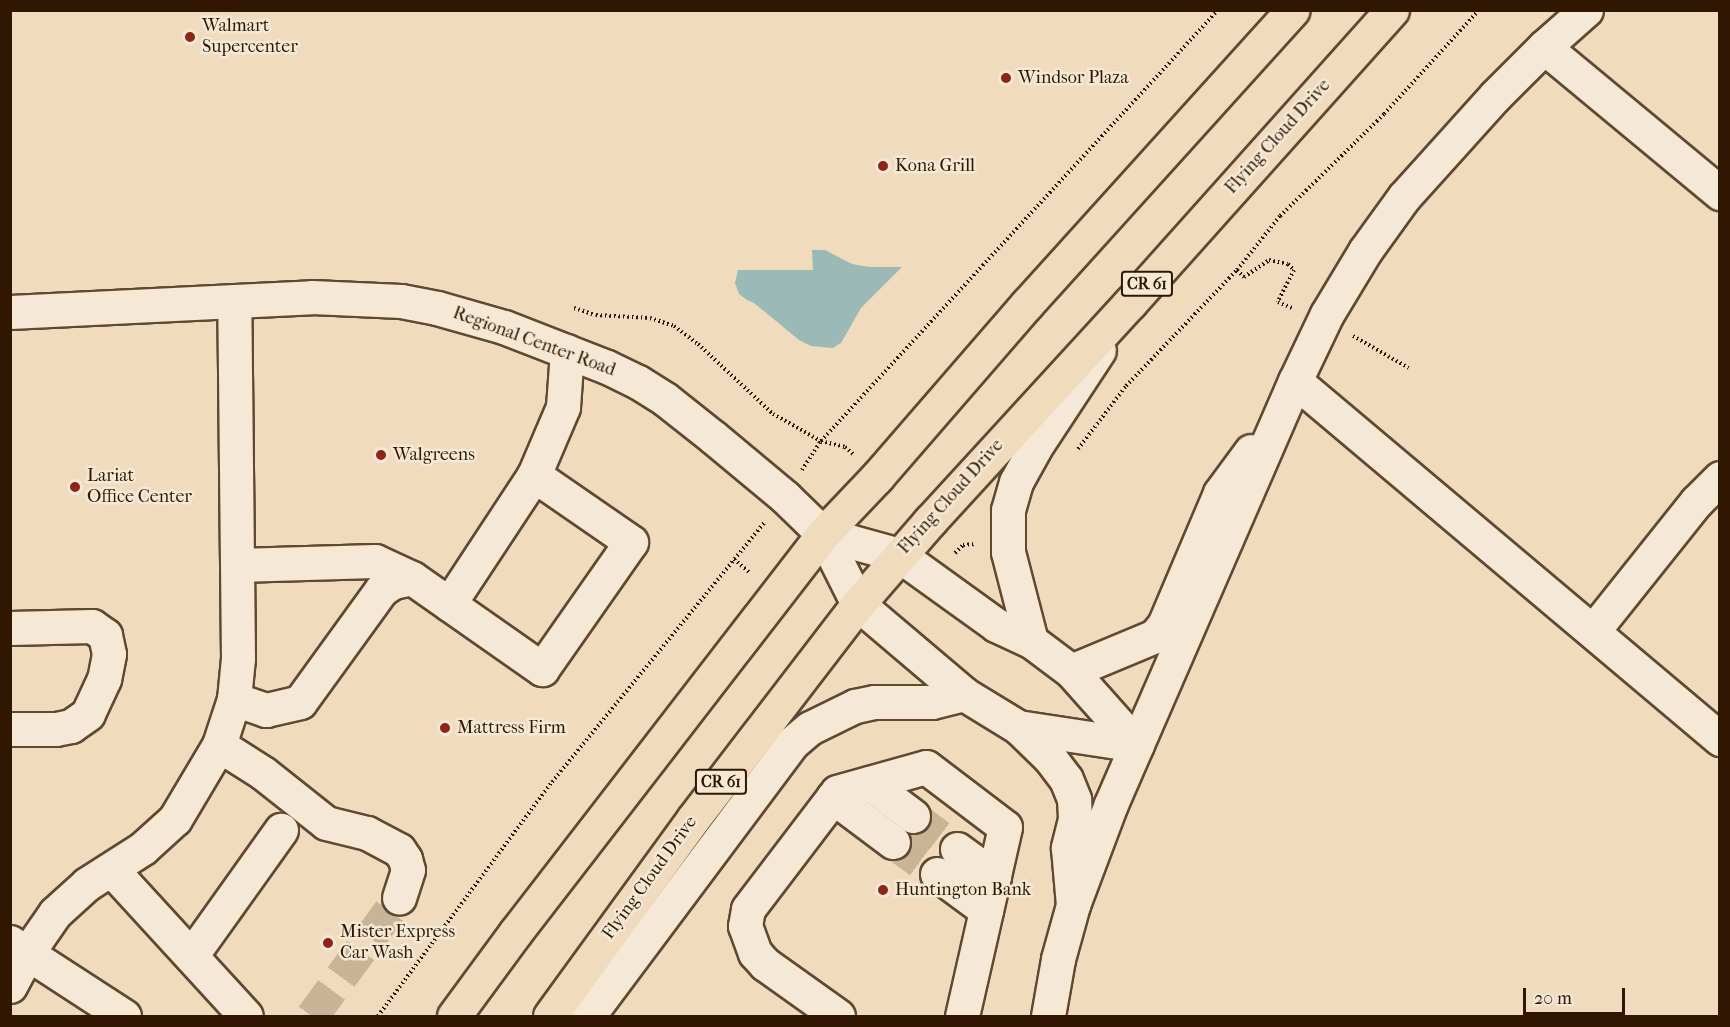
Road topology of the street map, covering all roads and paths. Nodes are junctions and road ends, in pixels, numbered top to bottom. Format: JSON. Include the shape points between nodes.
{"nodes":[{"id":1,"x":1293,"y":10,"type":"edge"},
{"id":2,"x":1392,"y":10,"type":"edge"},
{"id":3,"x":1586,"y":10,"type":"edge"},
{"id":4,"x":1544,"y":47,"type":"junction"},
{"id":5,"x":1719,"y":194,"type":"edge"},
{"id":6,"x":234,"y":302,"type":"junction"},
{"id":7,"x":1130,"y":303,"type":"junction"},
{"id":8,"x":573,"y":308,"type":"dead end"},
{"id":9,"x":10,"y":312,"type":"edge"},
{"id":10,"x":567,"y":351,"type":"junction"},
{"id":11,"x":1295,"y":381,"type":"junction"},
{"id":12,"x":1282,"y":412,"type":"junction"},
{"id":13,"x":821,"y":441,"type":"dead end"},
{"id":14,"x":534,"y":475,"type":"junction"},
{"id":15,"x":1719,"y":478,"type":"edge"},
{"id":16,"x":823,"y":534,"type":"junction"},
{"id":17,"x":899,"y":555,"type":"junction"},
{"id":18,"x":237,"y":565,"type":"junction"},
{"id":19,"x":412,"y":578,"type":"junction"},
{"id":20,"x":449,"y":604,"type":"junction"},
{"id":21,"x":858,"y":604,"type":"junction"},
{"id":22,"x":10,"y":628,"type":"edge"},
{"id":23,"x":1593,"y":631,"type":"junction"},
{"id":24,"x":1031,"y":641,"type":"junction"},
{"id":25,"x":1071,"y":671,"type":"junction"},
{"id":26,"x":964,"y":694,"type":"junction"},
{"id":27,"x":234,"y":699,"type":"junction"},
{"id":28,"x":1018,"y":727,"type":"junction"},
{"id":29,"x":10,"y":729,"type":"edge"},
{"id":30,"x":1719,"y":739,"type":"edge"},
{"id":31,"x":219,"y":745,"type":"junction"},
{"id":32,"x":1137,"y":745,"type":"junction"},
{"id":33,"x":281,"y":830,"type":"dead end"},
{"id":34,"x":112,"y":870,"type":"junction"},
{"id":35,"x":399,"y":898,"type":"tunnel mouth"},
{"id":36,"x":1073,"y":905,"type":"junction"},
{"id":37,"x":19,"y":947,"type":"edge"},
{"id":38,"x":190,"y":956,"type":"junction"},
{"id":39,"x":10,"y":986,"type":"edge"},
{"id":40,"x":124,"y":1017,"type":"edge"},
{"id":41,"x":246,"y":1017,"type":"edge"},
{"id":42,"x":454,"y":1017,"type":"edge"},
{"id":43,"x":550,"y":1017,"type":"edge"},
{"id":44,"x":588,"y":1017,"type":"edge"},
{"id":45,"x":838,"y":1017,"type":"edge"},
{"id":46,"x":962,"y":1017,"type":"edge"},
{"id":47,"x":1048,"y":1017,"type":"edge"}],
"edges":[{"from":1,"to":16,"type":"main road"},
{"from":2,"to":7,"type":"main road","name":"Flying Cloud Drive","number":"CR 61"},
{"from":3,"to":4,"type":"street"},
{"from":4,"to":5,"type":"street"},
{"from":4,"to":11,"type":"street","via":[[1404,197],[1333,305]]},
{"from":6,"to":9,"type":"street","name":"Regional Center Road"},
{"from":6,"to":10,"type":"street","name":"Regional Center Road","via":[[312,297],[401,302],[470,316]]},
{"from":6,"to":18,"type":"street"},
{"from":7,"to":17,"type":"main road","name":"Flying Cloud Drive","number":"CR 61"},
{"from":7,"to":24,"type":"street","via":[[1034,449],[1013,491],[1008,510],[1008,552]]},
{"from":8,"to":13,"type":"path","via":[[596,315],[650,318],[674,326],[773,414]]},
{"from":10,"to":14,"type":"street","via":[[563,407]]},
{"from":10,"to":16,"type":"street","name":"Regional Center Road","via":[[607,367],[665,399],[785,497]]},
{"from":11,"to":12,"type":"street"},
{"from":11,"to":23,"type":"street"},
{"from":12,"to":25,"type":"street","via":[[1220,493],[1164,625],[1155,636],[1135,646],[1113,651]]},
{"from":12,"to":32,"type":"street"},
{"from":14,"to":20,"type":"street"},
{"from":14,"to":20,"type":"street","via":[[631,542],[542,669]]},
{"from":15,"to":23,"type":"street"},
{"from":16,"to":17,"type":"street","name":"Regional Center Road"},
{"from":16,"to":21,"type":"street","name":"Regional Center Road"},
{"from":16,"to":42,"type":"main road"},
{"from":17,"to":21,"type":"main road","name":"Flying Cloud Drive","number":"CR 61"},
{"from":17,"to":24,"type":"street","via":[[996,625]]},
{"from":18,"to":19,"type":"street","via":[[375,561]]},
{"from":18,"to":27,"type":"street","via":[[238,658]]},
{"from":19,"to":20,"type":"street"},
{"from":19,"to":27,"type":"street","via":[[393,582],[381,590],[300,702],[266,710]]},
{"from":21,"to":26,"type":"street"},
{"from":21,"to":43,"type":"main road","name":"Flying Cloud Drive","number":"CR 61","via":[[693,819]]},
{"from":22,"to":29,"type":"street","via":[[92,626],[105,635],[109,654],[104,679],[88,714],[71,726],[56,729]]},
{"from":23,"to":30,"type":"street"},
{"from":24,"to":25,"type":"street"},
{"from":25,"to":32,"type":"street"},
{"from":26,"to":28,"type":"street"},
{"from":26,"to":44,"type":"street","via":[[932,702],[874,702],[855,706],[810,728],[792,742]]},
{"from":27,"to":31,"type":"street"},
{"from":28,"to":32,"type":"street"},
{"from":28,"to":36,"type":"street","via":[[1066,779],[1074,799],[1075,819],[1068,848]]},
{"from":31,"to":34,"type":"street","via":[[175,819]]},
{"from":31,"to":35,"type":"street","via":[[263,773],[326,824],[367,832],[399,850],[405,859],[406,882]]},
{"from":32,"to":36,"type":"street"},
{"from":33,"to":38,"type":"street"},
{"from":34,"to":37,"type":"street","via":[[87,884]]},
{"from":34,"to":38,"type":"street"},
{"from":36,"to":47,"type":"street"},
{"from":37,"to":39,"type":"street"},
{"from":37,"to":40,"type":"street"},
{"from":38,"to":41,"type":"street"},
{"from":45,"to":46,"type":"street","via":[[765,964],[748,940],[748,909],[891,800],[926,767],[1005,827],[975,862]]}]}
